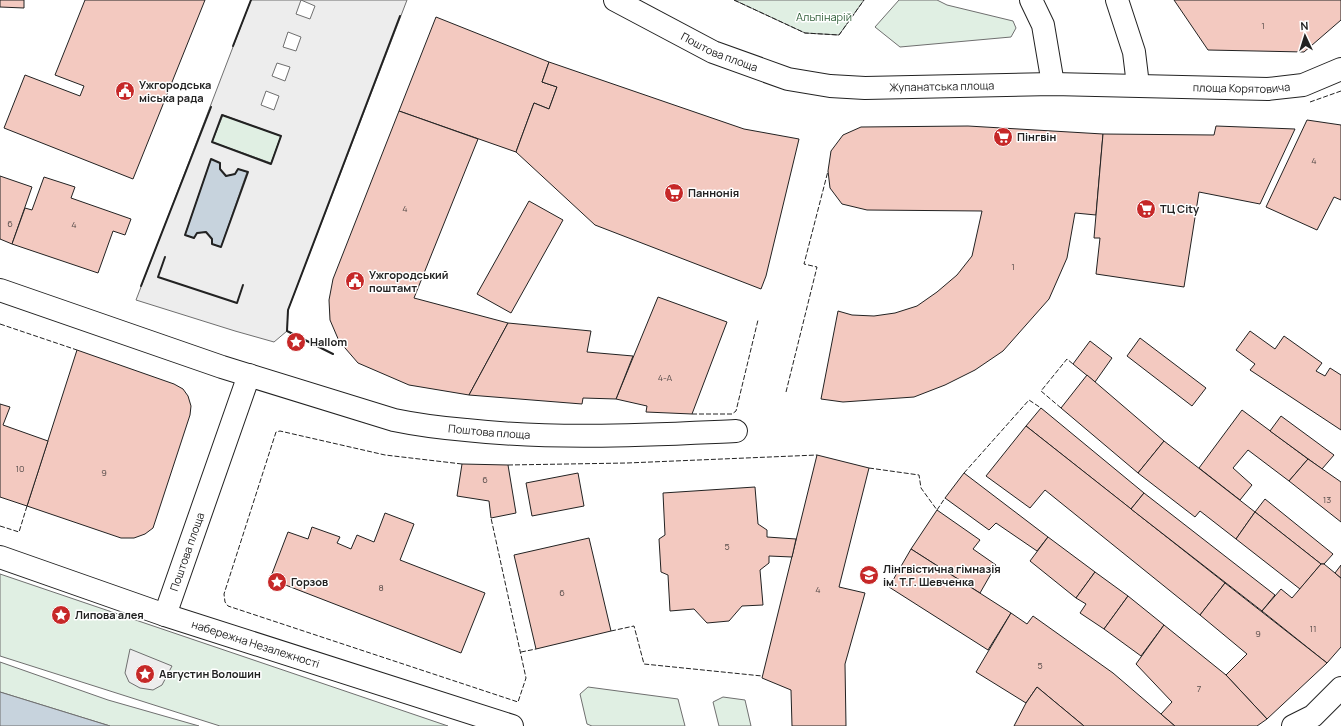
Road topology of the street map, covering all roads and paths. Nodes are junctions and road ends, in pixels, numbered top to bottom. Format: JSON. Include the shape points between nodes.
{"nodes":[{"id":1,"x":615,"y":0,"type":"edge"},
{"id":2,"x":1031,"y":0,"type":"edge"},
{"id":3,"x":1117,"y":0,"type":"edge"},
{"id":4,"x":1341,"y":69,"type":"edge"},
{"id":5,"x":1053,"y":84,"type":"junction"},
{"id":6,"x":1138,"y":85,"type":"junction"},
{"id":7,"x":830,"y":86,"type":"joint"},
{"id":8,"x":0,"y":290,"type":"edge"},
{"id":9,"x":249,"y":375,"type":"junction"},
{"id":10,"x":736,"y":431,"type":"dead end"},
{"id":11,"x":0,"y":557,"type":"edge"},
{"id":12,"x":165,"y":614,"type":"junction"},
{"id":13,"x":1341,"y":688,"type":"edge"},
{"id":14,"x":1316,"y":721,"type":"edge"},
{"id":15,"x":512,"y":726,"type":"edge"},
{"id":16,"x":1293,"y":726,"type":"edge"}],
"edges":[{"from":1,"to":7,"type":"street","name":"Поштова площа","via":[[713,52],[788,79]]},
{"from":2,"to":5,"type":"street","via":[[1043,25]]},
{"from":3,"to":6,"type":"street","via":[[1134,52]]},
{"from":4,"to":6,"type":"street","name":"площа Корятовича","via":[[1303,85],[1268,89]]},
{"from":5,"to":6,"type":"street","name":"Жупанатська площа"},
{"from":5,"to":7,"type":"street","name":"Жупанатська площа","via":[[865,88]]},
{"from":8,"to":9,"type":"street","name":"Поштова площа"},
{"from":9,"to":10,"type":"street","name":"Поштова площа","via":[[416,425],[510,435],[587,437]]},
{"from":9,"to":12,"type":"street","name":"Поштова площа"},
{"from":11,"to":12,"type":"street","name":"набережна Незалежності"},
{"from":12,"to":15,"type":"street","name":"набережна Незалежності"},
{"from":13,"to":14,"type":"street"},
{"from":14,"to":16,"type":"street"}]}
